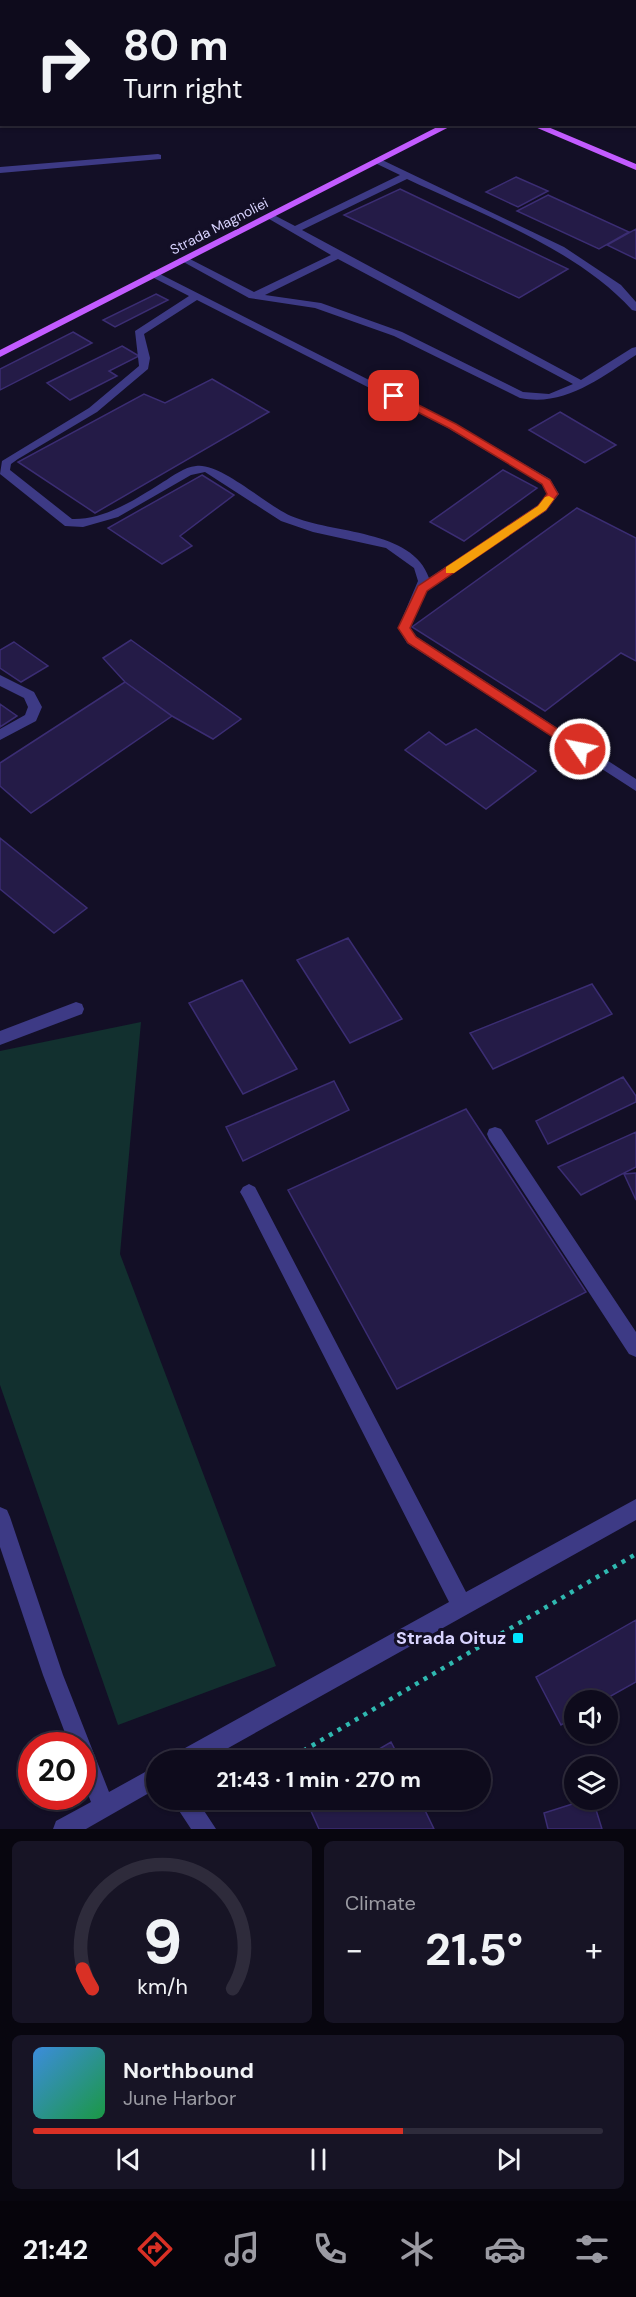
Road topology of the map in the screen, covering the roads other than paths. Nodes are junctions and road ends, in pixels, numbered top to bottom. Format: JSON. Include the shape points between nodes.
{"nodes":[{"id":1,"x":447,"y":126,"type":"edge"},
{"id":2,"x":537,"y":126,"type":"edge"},
{"id":3,"x":158,"y":157,"type":"dead end"},
{"id":4,"x":378,"y":161,"type":"junction"},
{"id":5,"x":636,"y":167,"type":"edge"},
{"id":6,"x":0,"y":170,"type":"edge"},
{"id":7,"x":407,"y":175,"type":"junction"},
{"id":8,"x":269,"y":216,"type":"junction"},
{"id":9,"x":295,"y":230,"type":"junction"},
{"id":10,"x":338,"y":255,"type":"junction"},
{"id":11,"x":183,"y":259,"type":"junction"},
{"id":12,"x":154,"y":274,"type":"junction"},
{"id":13,"x":196,"y":296,"type":"junction"},
{"id":14,"x":254,"y":296,"type":"junction"},
{"id":15,"x":636,"y":308,"type":"edge"},
{"id":16,"x":636,"y":350,"type":"edge"},
{"id":17,"x":0,"y":354,"type":"edge"},
{"id":18,"x":581,"y":384,"type":"junction"},
{"id":19,"x":422,"y":589,"type":"junction"},
{"id":20,"x":0,"y":680,"type":"edge"},
{"id":21,"x":0,"y":735,"type":"edge"},
{"id":22,"x":636,"y":786,"type":"edge"},
{"id":23,"x":76,"y":1009,"type":"dead end"},
{"id":24,"x":0,"y":1038,"type":"edge"},
{"id":25,"x":495,"y":1134,"type":"dead end"},
{"id":26,"x":249,"y":1192,"type":"dead end"},
{"id":27,"x":636,"y":1348,"type":"edge"},
{"id":28,"x":636,"y":1509,"type":"edge"},
{"id":29,"x":0,"y":1517,"type":"edge"},
{"id":30,"x":462,"y":1605,"type":"junction"},
{"id":31,"x":75,"y":1732,"type":"edge"},
{"id":32,"x":204,"y":1750,"type":"edge"},
{"id":33,"x":146,"y":1782,"type":"edge"},
{"id":34,"x":96,"y":1785,"type":"edge"},
{"id":35,"x":104,"y":1805,"type":"junction"},
{"id":36,"x":191,"y":1810,"type":"edge"},
{"id":37,"x":64,"y":1829,"type":"edge"},
{"id":38,"x":205,"y":1829,"type":"edge"}],
"edges":[{"from":1,"to":4,"type":"main road","name":"Strada Magnoliei"},
{"from":2,"to":5,"type":"main road"},
{"from":3,"to":6,"type":"street"},
{"from":4,"to":7,"type":"street"},
{"from":4,"to":8,"type":"main road","name":"Strada Magnoliei"},
{"from":7,"to":9,"type":"street"},
{"from":7,"to":15,"type":"street","via":[[561,249],[617,287]]},
{"from":8,"to":9,"type":"street"},
{"from":8,"to":11,"type":"main road","name":"Strada Magnoliei"},
{"from":9,"to":10,"type":"street"},
{"from":10,"to":14,"type":"street"},
{"from":10,"to":18,"type":"street"},
{"from":11,"to":12,"type":"main road","name":"Strada Magnoliei"},
{"from":11,"to":14,"type":"street"},
{"from":12,"to":13,"type":"street"},
{"from":12,"to":17,"type":"main road","name":"Strada Magnoliei"},
{"from":13,"to":19,"type":"street","via":[[452,426],[546,482],[553,494],[542,508]]},
{"from":13,"to":19,"type":"street","via":[[139,333],[147,357],[144,367],[93,410],[14,457],[6,463],[4,471],[69,523],[79,525],[102,520],[187,473],[207,468],[285,518],[390,545],[419,566],[424,581]]},
{"from":14,"to":18,"type":"street","via":[[317,305],[398,334],[520,395],[539,399]]},
{"from":16,"to":18,"type":"street"},
{"from":19,"to":22,"type":"street","via":[[404,628],[412,640]]},
{"from":20,"to":21,"type":"street","via":[[29,695],[35,707],[31,718]]},
{"from":23,"to":24,"type":"street"},
{"from":25,"to":27,"type":"street"},
{"from":26,"to":30,"type":"street"},
{"from":28,"to":30,"type":"street"},
{"from":29,"to":31,"type":"street"},
{"from":30,"to":32,"type":"street"},
{"from":33,"to":35,"type":"street"},
{"from":34,"to":35,"type":"street"},
{"from":35,"to":37,"type":"street"},
{"from":36,"to":38,"type":"street"}]}
